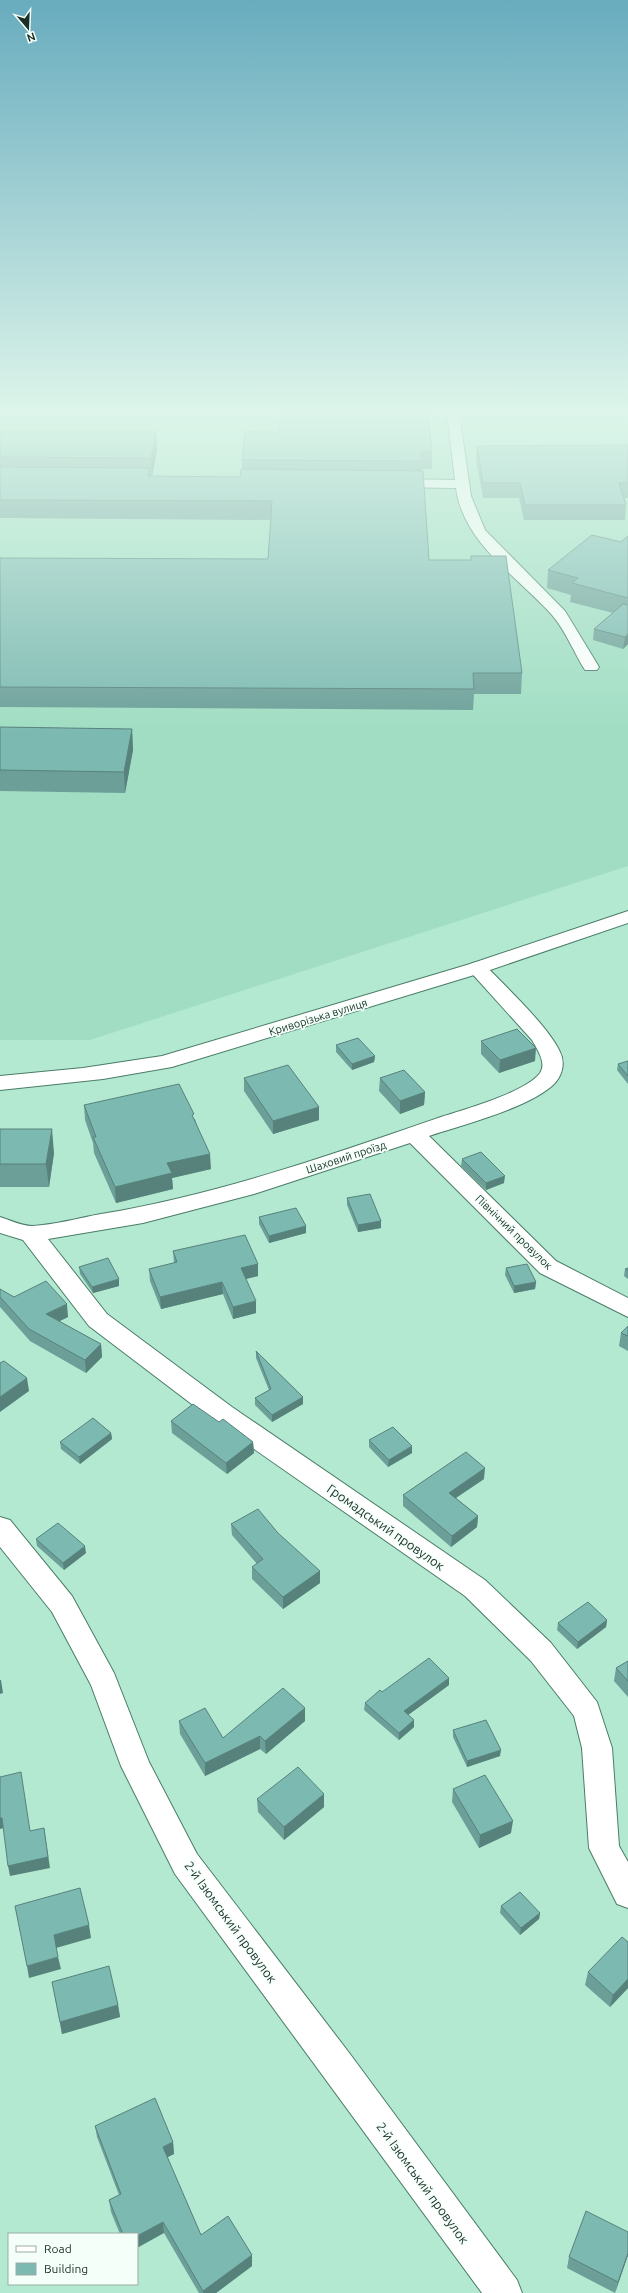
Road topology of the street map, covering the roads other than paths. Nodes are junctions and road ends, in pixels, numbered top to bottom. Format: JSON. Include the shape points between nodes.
{"nodes":[{"id":1,"x":474,"y":520,"type":"edge"},
{"id":2,"x":591,"y":667,"type":"dead end"},
{"id":3,"x":628,"y":917,"type":"edge"},
{"id":4,"x":477,"y":968,"type":"junction"},
{"id":5,"x":0,"y":1083,"type":"edge"},
{"id":6,"x":414,"y":1134,"type":"junction"},
{"id":7,"x":0,"y":1225,"type":"edge"},
{"id":8,"x":31,"y":1234,"type":"junction"},
{"id":9,"x":628,"y":1308,"type":"edge"},
{"id":10,"x":0,"y":1528,"type":"edge"},
{"id":11,"x":628,"y":1893,"type":"edge"},
{"id":12,"x":504,"y":2293,"type":"edge"}],
"edges":[{"from":1,"to":2,"type":"street","via":[[479,532],[560,614]]},
{"from":3,"to":4,"type":"street","name":"Криворізька вулиця"},
{"from":4,"to":5,"type":"street","name":"Криворізька вулиця","via":[[165,1062],[82,1076]]},
{"from":4,"to":6,"type":"street","name":"Шаховий проїзд","via":[[539,1036],[550,1052],[553,1068],[548,1078],[533,1089],[510,1100]]},
{"from":6,"to":8,"type":"street","name":"Шаховий проїзд","via":[[239,1190],[143,1215]]},
{"from":6,"to":9,"type":"street","name":"Північний провулок","via":[[548,1267]]},
{"from":7,"to":8,"type":"street","name":"Шаховий проїзд"},
{"from":8,"to":11,"type":"street","name":"Громадський провулок","via":[[98,1320],[223,1414],[475,1588],[541,1652],[587,1711],[597,1748],[604,1848]]},
{"from":10,"to":12,"type":"street","name":"2-й Ізюмський провулок","via":[[62,1604],[104,1682],[136,1766],[186,1864]]}]}
